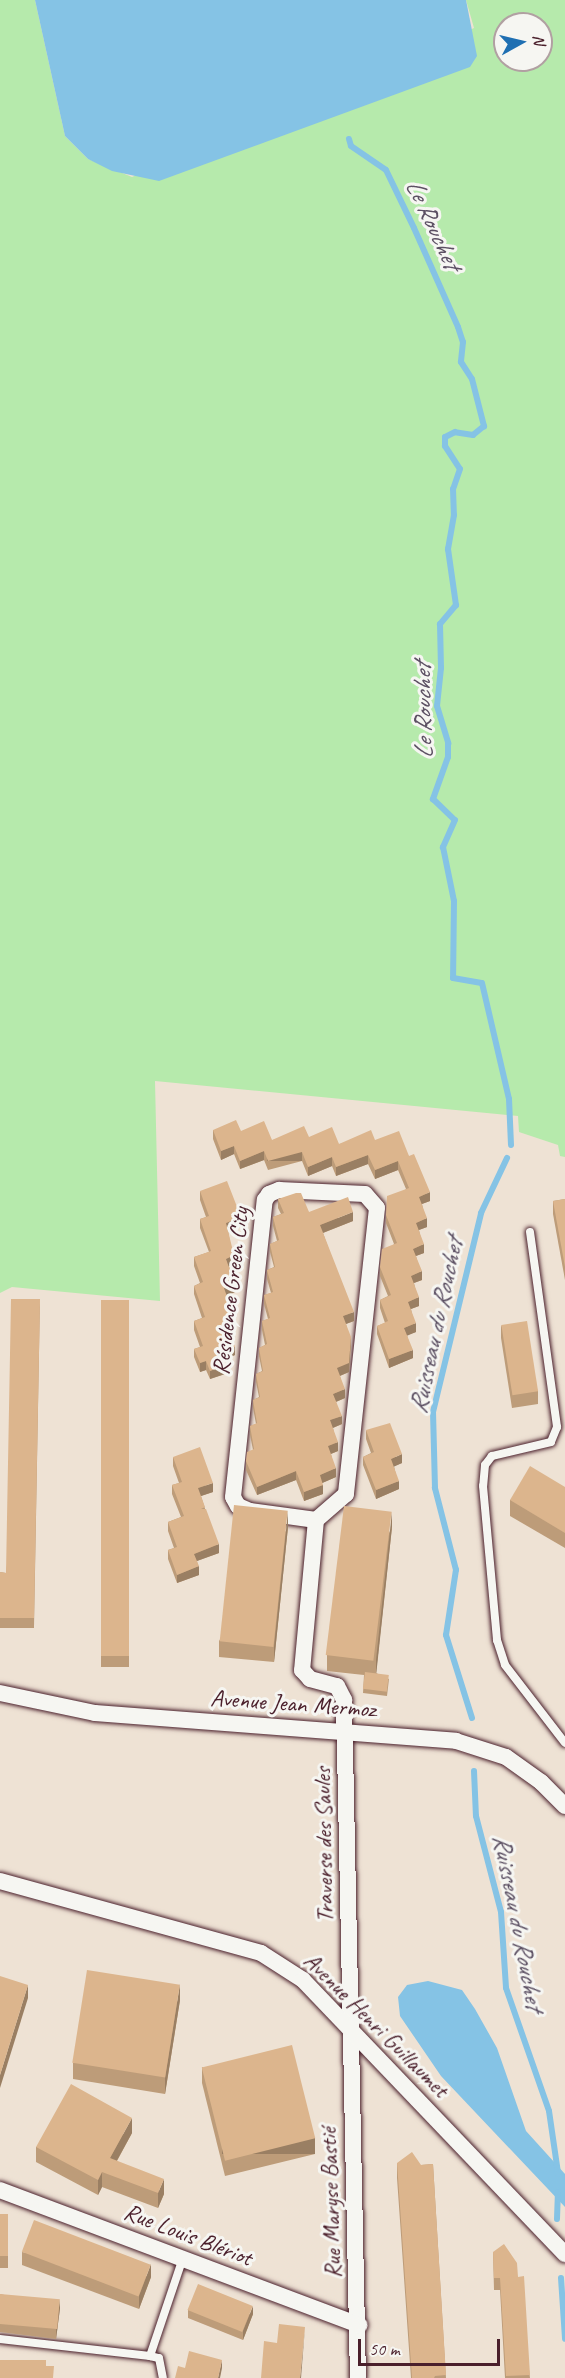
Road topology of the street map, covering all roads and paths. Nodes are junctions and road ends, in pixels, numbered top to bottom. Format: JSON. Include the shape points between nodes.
{"nodes":[{"id":1,"x":530,"y":1232,"type":"dead end"},
{"id":2,"x":316,"y":1520,"type":"junction"},
{"id":3,"x":0,"y":1693,"type":"edge"},
{"id":4,"x":346,"y":1734,"type":"junction"},
{"id":5,"x":565,"y":1743,"type":"edge"},
{"id":6,"x":565,"y":1806,"type":"edge"},
{"id":7,"x":0,"y":1881,"type":"edge"},
{"id":8,"x":350,"y":2027,"type":"junction"},
{"id":9,"x":0,"y":2190,"type":"edge"},
{"id":10,"x":565,"y":2254,"type":"edge"},
{"id":11,"x":183,"y":2258,"type":"junction"},
{"id":12,"x":359,"y":2325,"type":"junction"},
{"id":13,"x":0,"y":2339,"type":"edge"},
{"id":14,"x":150,"y":2356,"type":"junction"},
{"id":15,"x":163,"y":2378,"type":"edge"},
{"id":16,"x":358,"y":2378,"type":"edge"}],
"edges":[{"from":1,"to":5,"type":"lane","via":[[557,1428],[552,1442],[492,1456],[485,1465],[483,1486],[497,1640],[502,1657]]},
{"from":2,"to":2,"type":"street","name":"Résidence Green City","via":[[346,1494],[377,1208],[365,1194],[279,1190],[266,1200],[233,1497],[238,1506],[250,1511]]},
{"from":2,"to":4,"type":"street","via":[[302,1670],[310,1678],[337,1686],[344,1700]]},
{"from":3,"to":4,"type":"street","name":"Avenue Jean Mermoz","via":[[95,1713]]},
{"from":4,"to":6,"type":"street","name":"Avenue Jean Mermoz","via":[[456,1741],[485,1750],[506,1757],[541,1782]]},
{"from":4,"to":8,"type":"street","name":"Traverse des Saules"},
{"from":7,"to":8,"type":"street","name":"Avenue Henri Guillaumet","via":[[261,1953],[303,1980]]},
{"from":8,"to":10,"type":"street","name":"Avenue Henri Guillaumet"},
{"from":8,"to":12,"type":"street","name":"Rue Maryse Bastié"},
{"from":9,"to":11,"type":"street","name":"Rue Louis Blériot"},
{"from":11,"to":12,"type":"street","name":"Rue Louis Blériot"},
{"from":11,"to":14,"type":"lane"},
{"from":12,"to":16,"type":"street","name":"Rue Maryse Bastié"},
{"from":13,"to":14,"type":"lane"},
{"from":14,"to":15,"type":"lane","via":[[159,2358]]}]}
